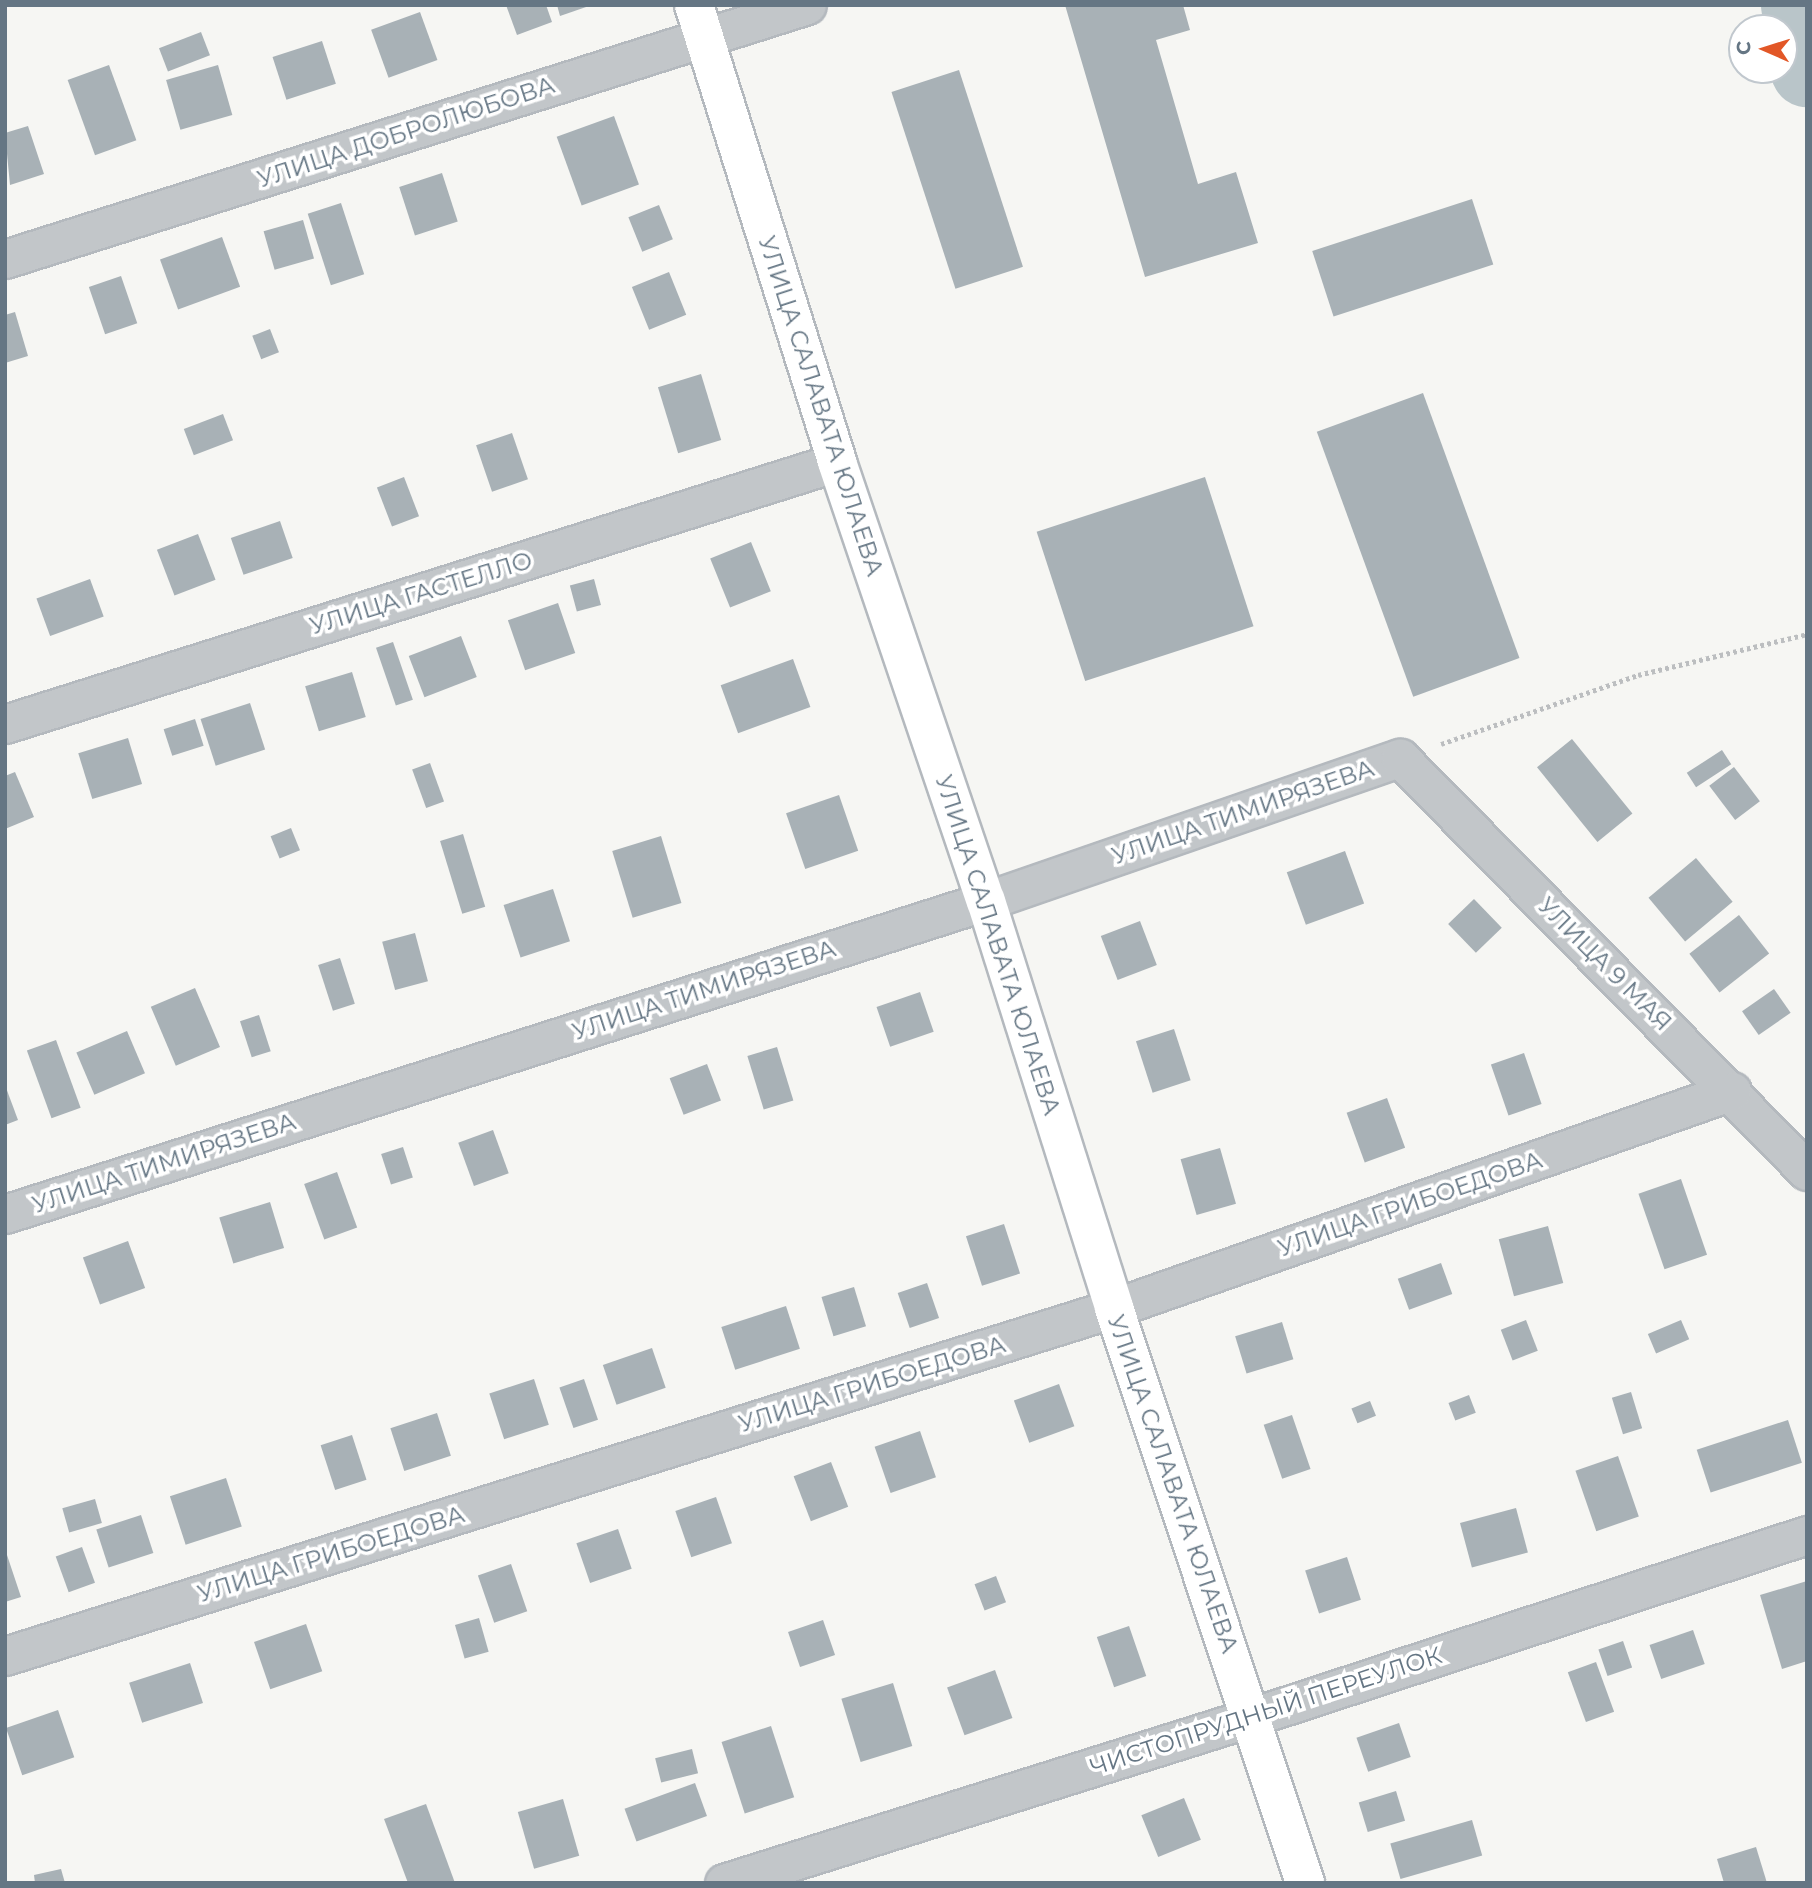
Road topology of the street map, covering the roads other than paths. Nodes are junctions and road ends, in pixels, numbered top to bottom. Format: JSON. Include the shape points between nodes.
{"nodes":[{"id":1,"x":807,"y":5,"type":"edge"},
{"id":2,"x":699,"y":21,"type":"edge"},
{"id":3,"x":5,"y":259,"type":"edge"},
{"id":4,"x":837,"y":462,"type":"junction"},
{"id":5,"x":5,"y":724,"type":"edge"},
{"id":6,"x":1400,"y":758,"type":"joint"},
{"id":7,"x":986,"y":901,"type":"junction"},
{"id":8,"x":1732,"y":1091,"type":"junction"},
{"id":9,"x":1807,"y":1171,"type":"edge"},
{"id":10,"x":5,"y":1214,"type":"edge"},
{"id":11,"x":1114,"y":1308,"type":"junction"},
{"id":12,"x":1807,"y":1535,"type":"edge"},
{"id":13,"x":5,"y":1656,"type":"edge"},
{"id":14,"x":1252,"y":1717,"type":"junction"},
{"id":15,"x":724,"y":1883,"type":"edge"},
{"id":16,"x":1305,"y":1883,"type":"edge"}],
"edges":[{"from":1,"to":2,"type":"street","name":"УЛИЦА ДОБРОЛЮБОВА"},
{"from":2,"to":3,"type":"street","name":"УЛИЦА ДОБРОЛЮБОВА"},
{"from":2,"to":4,"type":"street","name":"УЛИЦА САЛАВАТА ЮЛАЕВА"},
{"from":4,"to":5,"type":"street","name":"УЛИЦА ГАСТЕЛЛО"},
{"from":4,"to":7,"type":"street","name":"УЛИЦА САЛАВАТА ЮЛАЕВА"},
{"from":6,"to":7,"type":"street","name":"УЛИЦА ТИМИРЯЗЕВА"},
{"from":6,"to":8,"type":"street","name":"УЛИЦА 9 МАЯ"},
{"from":7,"to":10,"type":"street","name":"УЛИЦА ТИМИРЯЗЕВА"},
{"from":7,"to":11,"type":"street","name":"УЛИЦА САЛАВАТА ЮЛАЕВА"},
{"from":8,"to":9,"type":"street","name":"УЛИЦА 9 МАЯ"},
{"from":8,"to":11,"type":"street","name":"УЛИЦА ГРИБОЕДОВА"},
{"from":11,"to":13,"type":"street","name":"УЛИЦА ГРИБОЕДОВА"},
{"from":11,"to":14,"type":"street","name":"УЛИЦА САЛАВАТА ЮЛАЕВА"},
{"from":12,"to":14,"type":"street","name":"ЧИСТОПРУДНЫЙ ПЕРЕУЛОК"},
{"from":14,"to":15,"type":"street","name":"ЧИСТОПРУДНЫЙ ПЕРЕУЛОК"},
{"from":14,"to":16,"type":"street","name":"УЛИЦА САЛАВАТА ЮЛАЕВА"}]}
